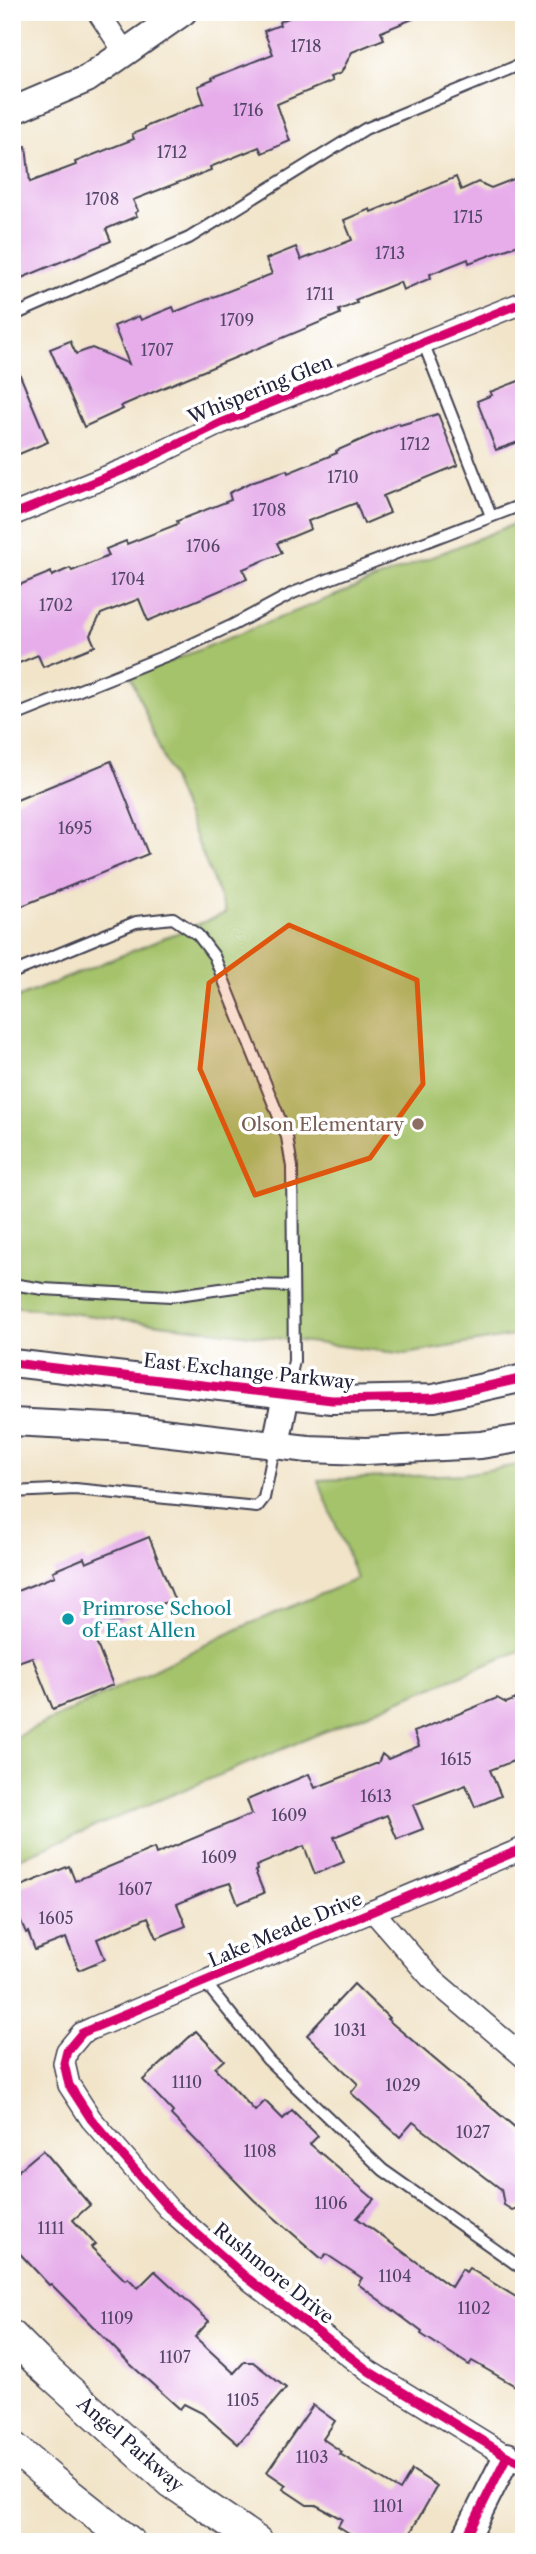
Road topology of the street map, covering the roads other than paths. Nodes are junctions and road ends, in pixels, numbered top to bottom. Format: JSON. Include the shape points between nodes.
{"nodes":[{"id":1,"x":98,"y":12,"type":"edge"},
{"id":2,"x":183,"y":12,"type":"edge"},
{"id":3,"x":126,"y":54,"type":"junction"},
{"id":4,"x":524,"y":63,"type":"edge"},
{"id":5,"x":12,"y":111,"type":"edge"},
{"id":6,"x":524,"y":302,"type":"edge"},
{"id":7,"x":12,"y":316,"type":"edge"},
{"id":8,"x":423,"y":342,"type":"junction"},
{"id":9,"x":524,"y":503,"type":"edge"},
{"id":10,"x":12,"y":515,"type":"edge"},
{"id":11,"x":492,"y":516,"type":"junction"},
{"id":12,"x":12,"y":718,"type":"edge"},
{"id":13,"x":12,"y":973,"type":"edge"},
{"id":14,"x":12,"y":1284,"type":"edge"},
{"id":15,"x":293,"y":1286,"type":"junction"},
{"id":16,"x":12,"y":1363,"type":"edge"},
{"id":17,"x":524,"y":1378,"type":"edge"},
{"id":18,"x":286,"y":1395,"type":"junction"},
{"id":19,"x":12,"y":1422,"type":"edge"},
{"id":20,"x":524,"y":1438,"type":"edge"},
{"id":21,"x":276,"y":1444,"type":"junction"},
{"id":22,"x":12,"y":1492,"type":"edge"},
{"id":23,"x":524,"y":1848,"type":"edge"},
{"id":24,"x":373,"y":1911,"type":"junction"},
{"id":25,"x":204,"y":1981,"type":"junction"},
{"id":26,"x":67,"y":2051,"type":"joint"},
{"id":27,"x":524,"y":2057,"type":"edge"},
{"id":28,"x":524,"y":2270,"type":"edge"},
{"id":29,"x":12,"y":2336,"type":"edge"},
{"id":30,"x":12,"y":2446,"type":"edge"},
{"id":31,"x":516,"y":2460,"type":"edge"},
{"id":32,"x":130,"y":2542,"type":"edge"},
{"id":33,"x":258,"y":2542,"type":"edge"},
{"id":34,"x":464,"y":2542,"type":"edge"}],
"edges":[{"from":1,"to":3,"type":"street"},
{"from":2,"to":3,"type":"street"},
{"from":3,"to":5,"type":"street","via":[[88,79]]},
{"from":4,"to":7,"type":"lane","via":[[365,129],[189,238]]},
{"from":6,"to":8,"type":"street","name":"Whispering Glen"},
{"from":8,"to":10,"type":"street","name":"Whispering Glen","via":[[220,423],[131,467]]},
{"from":8,"to":11,"type":"lane"},
{"from":9,"to":11,"type":"lane"},
{"from":11,"to":12,"type":"lane","via":[[293,593],[175,652]]},
{"from":13,"to":15,"type":"lane","via":[[136,922],[173,918],[198,935],[214,956],[287,1137],[292,1167]]},
{"from":14,"to":15,"type":"lane","via":[[170,1296],[249,1285]]},
{"from":15,"to":18,"type":"lane","via":[[294,1361]]},
{"from":16,"to":18,"type":"street","name":"East Exchange Parkway"},
{"from":17,"to":18,"type":"street","name":"East Exchange Parkway","via":[[434,1398],[332,1400]]},
{"from":18,"to":21,"type":"street"},
{"from":19,"to":21,"type":"street","via":[[128,1428]]},
{"from":20,"to":21,"type":"street","via":[[412,1450],[308,1449]]},
{"from":21,"to":22,"type":"lane","via":[[264,1498],[257,1507],[75,1489]]},
{"from":23,"to":24,"type":"street","name":"Lake Meade Drive"},
{"from":24,"to":25,"type":"street","name":"Lake Meade Drive"},
{"from":24,"to":27,"type":"street","via":[[431,1978]]},
{"from":25,"to":26,"type":"street","name":"Lake Meade Drive","via":[[82,2033]]},
{"from":25,"to":28,"type":"lane","via":[[268,2060],[383,2170]]},
{"from":26,"to":31,"type":"street","name":"Rushmore Drive","via":[[64,2063],[69,2085],[91,2119],[169,2209],[246,2277],[370,2372]]},
{"from":29,"to":33,"type":"main road","name":"Angel Parkway","via":[[172,2483]]},
{"from":30,"to":32,"type":"main road"},
{"from":31,"to":34,"type":"street"}]}
